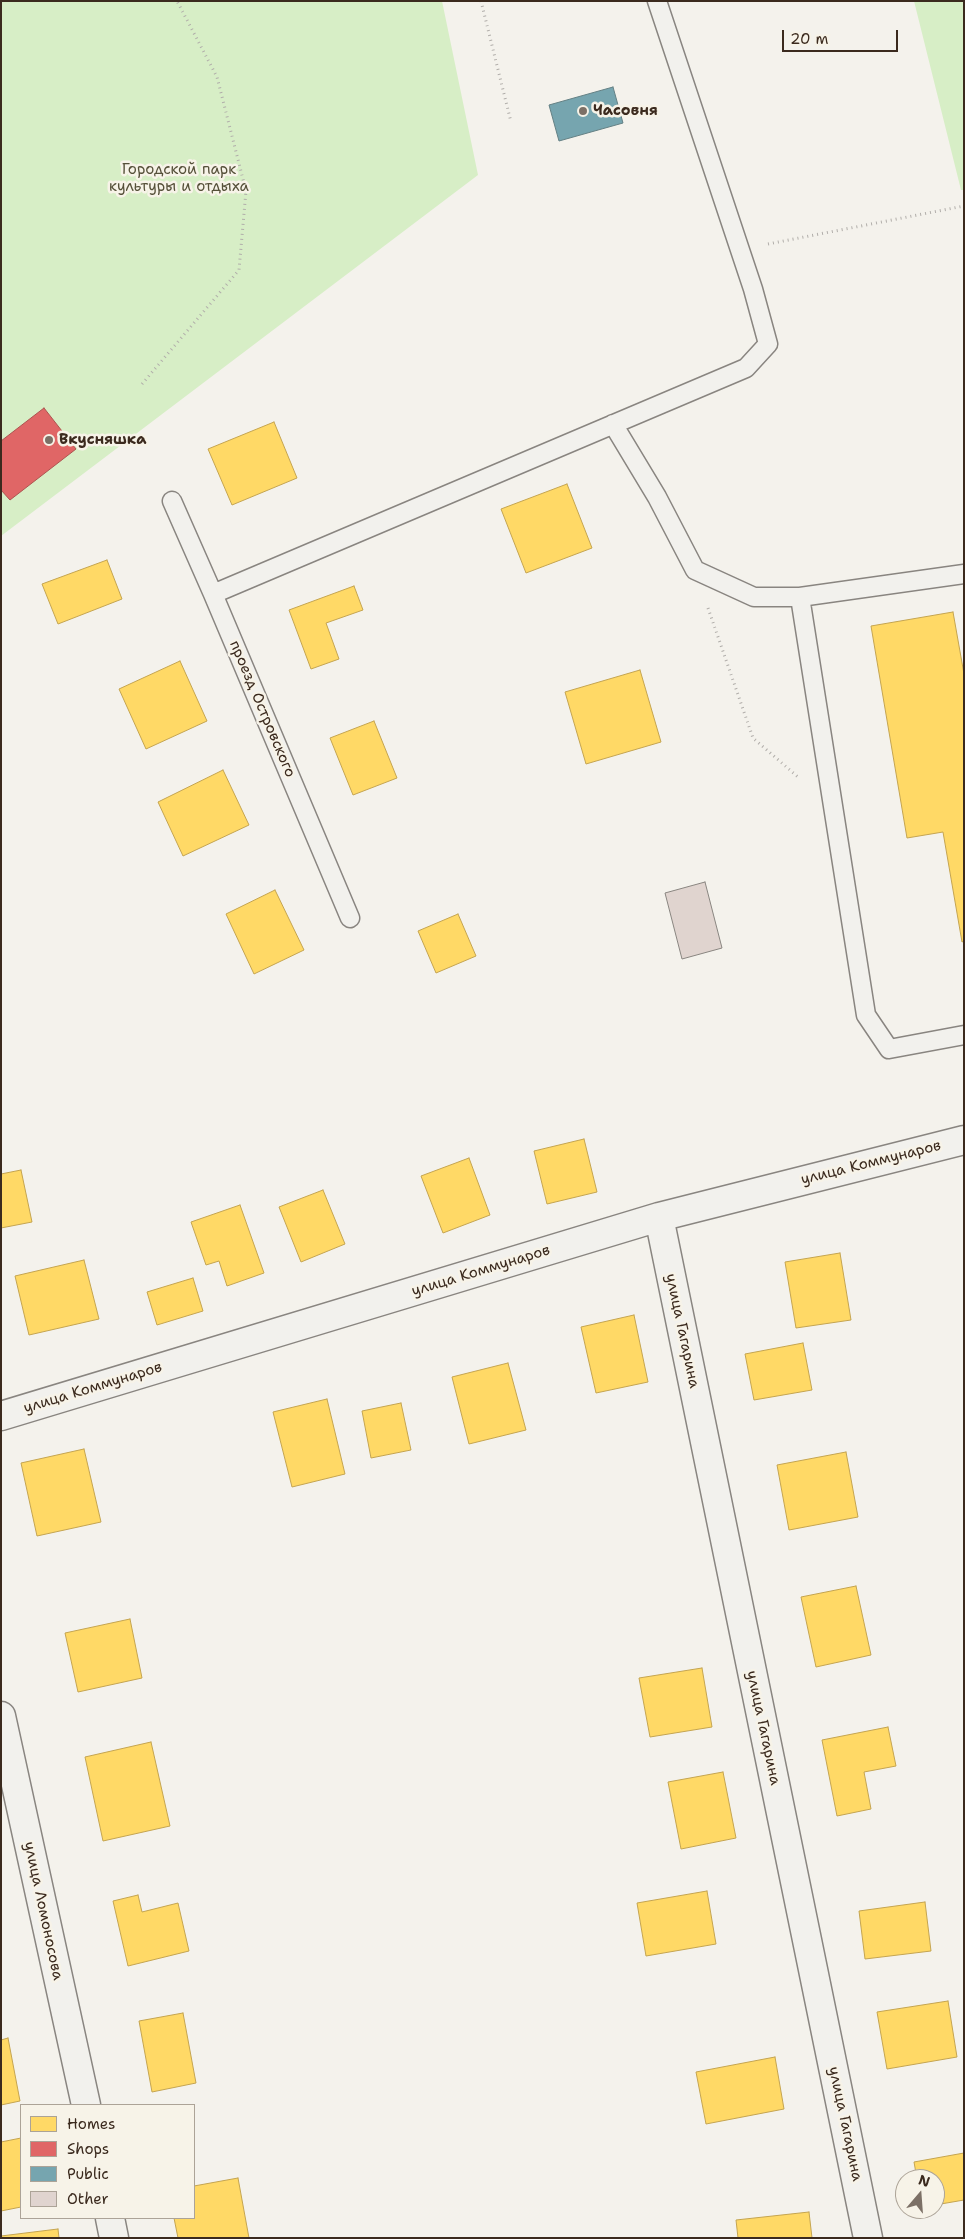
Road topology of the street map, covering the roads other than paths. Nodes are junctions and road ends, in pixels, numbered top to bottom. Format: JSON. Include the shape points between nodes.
{"nodes":[{"id":1,"x":657,"y":1,"type":"edge"},
{"id":2,"x":613,"y":424,"type":"junction"},
{"id":3,"x":172,"y":501,"type":"dead end"},
{"id":4,"x":964,"y":574,"type":"edge"},
{"id":5,"x":213,"y":594,"type":"junction"},
{"id":6,"x":800,"y":597,"type":"junction"},
{"id":7,"x":350,"y":918,"type":"dead end"},
{"id":8,"x":964,"y":1036,"type":"edge"},
{"id":9,"x":964,"y":1140,"type":"edge"},
{"id":10,"x":658,"y":1217,"type":"junction"},
{"id":11,"x":1,"y":1416,"type":"edge"},
{"id":12,"x":1,"y":1716,"type":"edge"},
{"id":13,"x":86,"y":2104,"type":"edge"},
{"id":14,"x":110,"y":2219,"type":"edge"},
{"id":15,"x":114,"y":2238,"type":"edge"},
{"id":16,"x":868,"y":2238,"type":"edge"}],
"edges":[{"from":1,"to":2,"type":"lane","via":[[754,289],[768,344],[746,368]]},
{"from":2,"to":5,"type":"lane"},
{"from":2,"to":6,"type":"lane","via":[[657,497],[694,570],[754,597]]},
{"from":3,"to":5,"type":"lane","name":"проезд Островского"},
{"from":4,"to":6,"type":"lane"},
{"from":5,"to":7,"type":"lane","name":"проезд Островского"},
{"from":6,"to":8,"type":"lane","via":[[866,1015],[889,1049]]},
{"from":9,"to":10,"type":"street","name":"улица Коммунаров"},
{"from":10,"to":11,"type":"street","name":"улица Коммунаров"},
{"from":10,"to":16,"type":"street","name":"улица Гагарина"},
{"from":12,"to":13,"type":"street","name":"улица Ломоносова"},
{"from":14,"to":15,"type":"street"}]}
